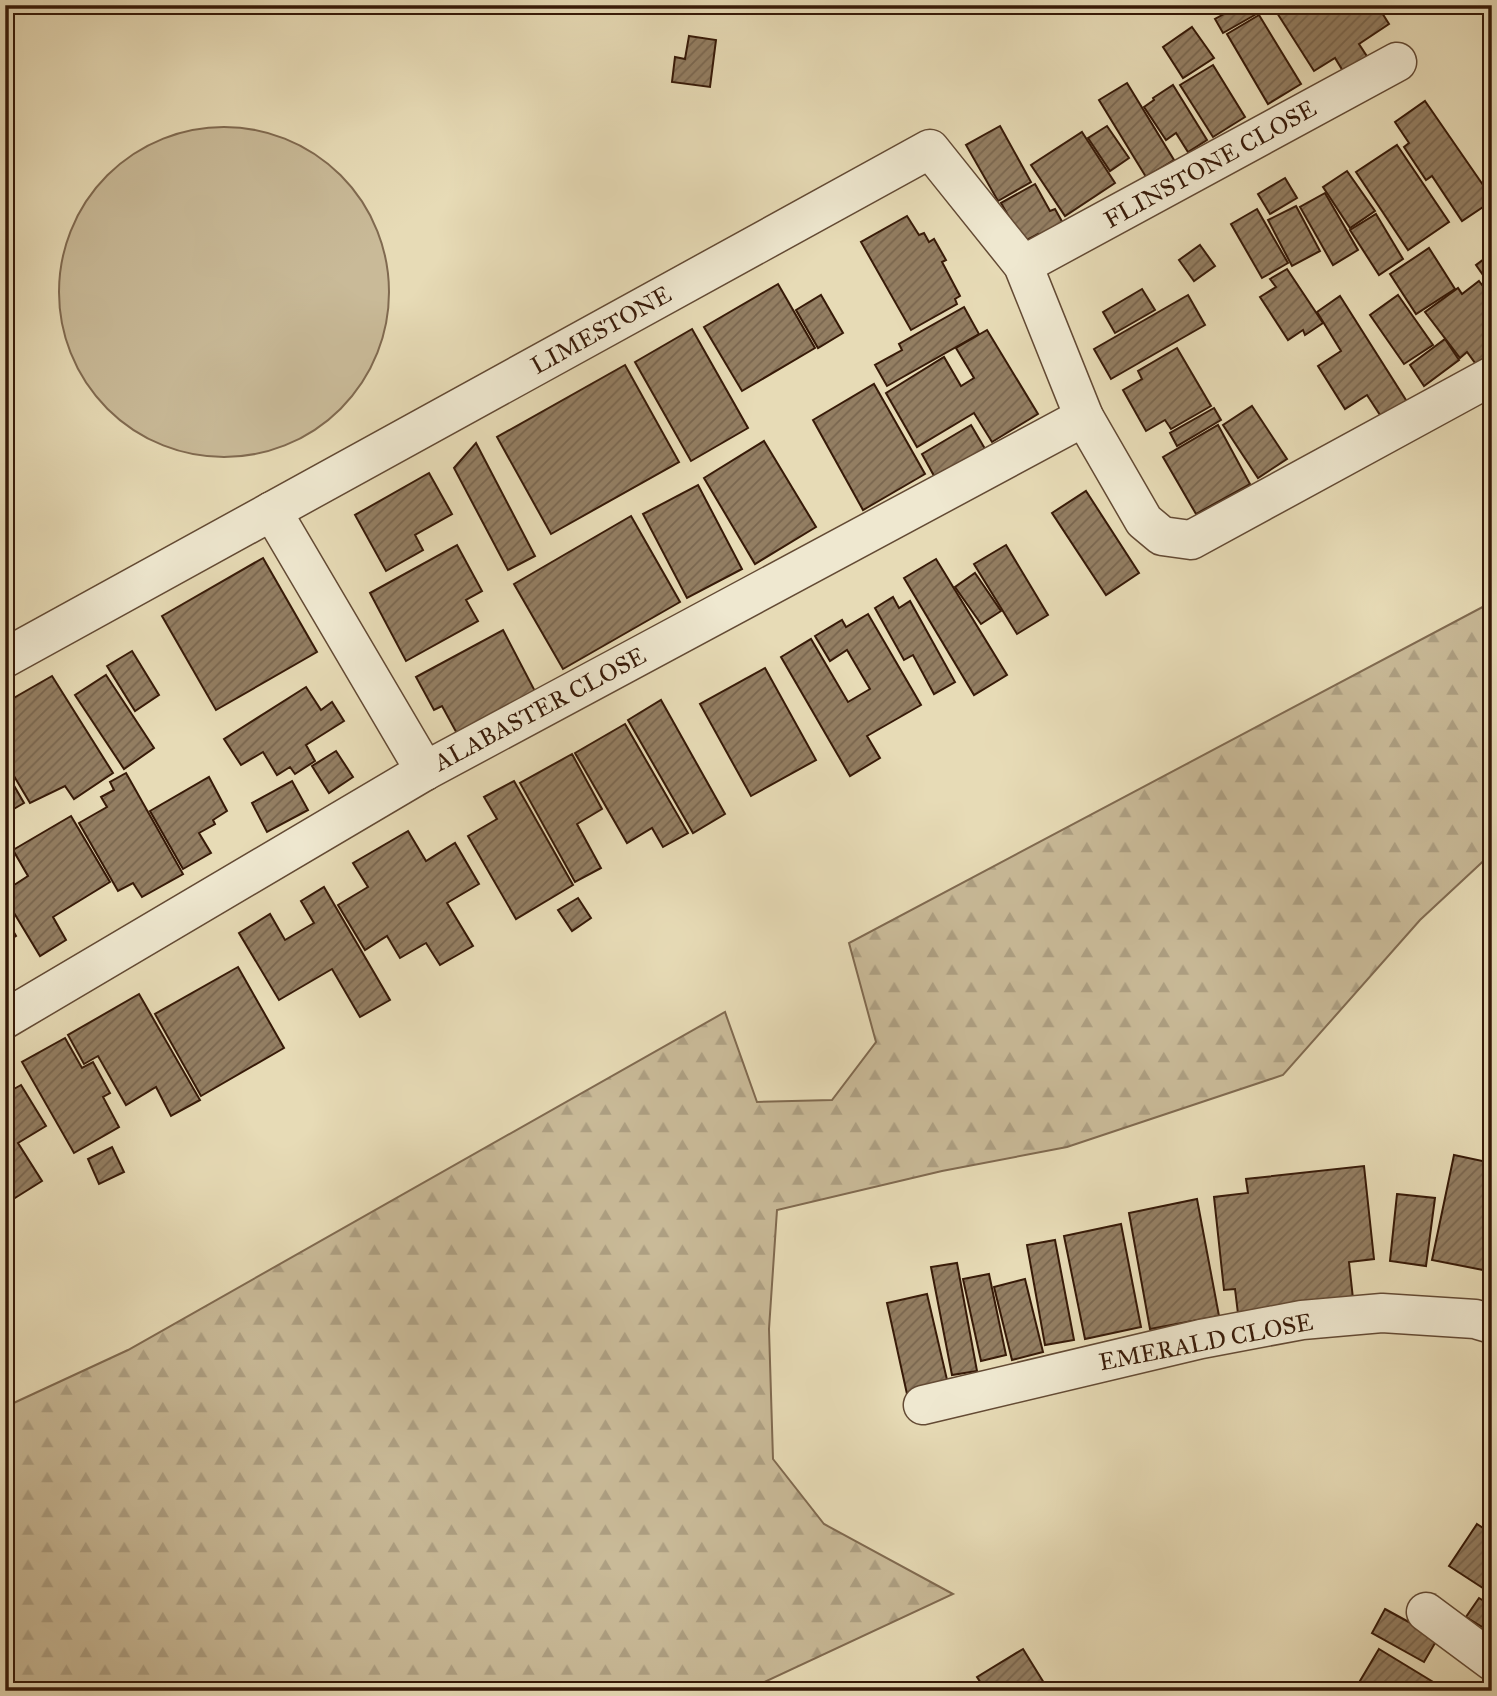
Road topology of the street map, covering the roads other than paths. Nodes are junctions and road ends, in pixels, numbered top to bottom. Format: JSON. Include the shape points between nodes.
{"nodes":[{"id":1,"x":1397,"y":62,"type":"dead end"},
{"id":2,"x":1023,"y":265,"type":"junction"},
{"id":3,"x":1492,"y":376,"type":"edge"},
{"id":4,"x":1084,"y":417,"type":"junction"},
{"id":5,"x":272,"y":511,"type":"junction"},
{"id":6,"x":5,"y":658,"type":"edge"},
{"id":7,"x":425,"y":771,"type":"junction"},
{"id":8,"x":5,"y":1018,"type":"edge"},
{"id":9,"x":1492,"y":1324,"type":"edge"},
{"id":10,"x":923,"y":1405,"type":"dead end"},
{"id":11,"x":1426,"y":1612,"type":"dead end"},
{"id":12,"x":1492,"y":1661,"type":"edge"}],
"edges":[{"from":1,"to":2,"type":"street","name":"FLINSTONE CLOSE"},
{"from":2,"to":4,"type":"street"},
{"from":2,"to":5,"type":"street","name":"LIMESTONE","via":[[930,149]]},
{"from":3,"to":4,"type":"street","via":[[1191,540],[1162,536],[1144,521]]},
{"from":4,"to":7,"type":"street","name":"ALABASTER CLOSE"},
{"from":5,"to":6,"type":"street","name":"LIMESTONE"},
{"from":5,"to":7,"type":"street"},
{"from":7,"to":8,"type":"street","name":"ALABASTER CLOSE"},
{"from":9,"to":10,"type":"street","name":"EMERALD CLOSE","via":[[1382,1313],[1302,1320]]},
{"from":11,"to":12,"type":"street"}]}
